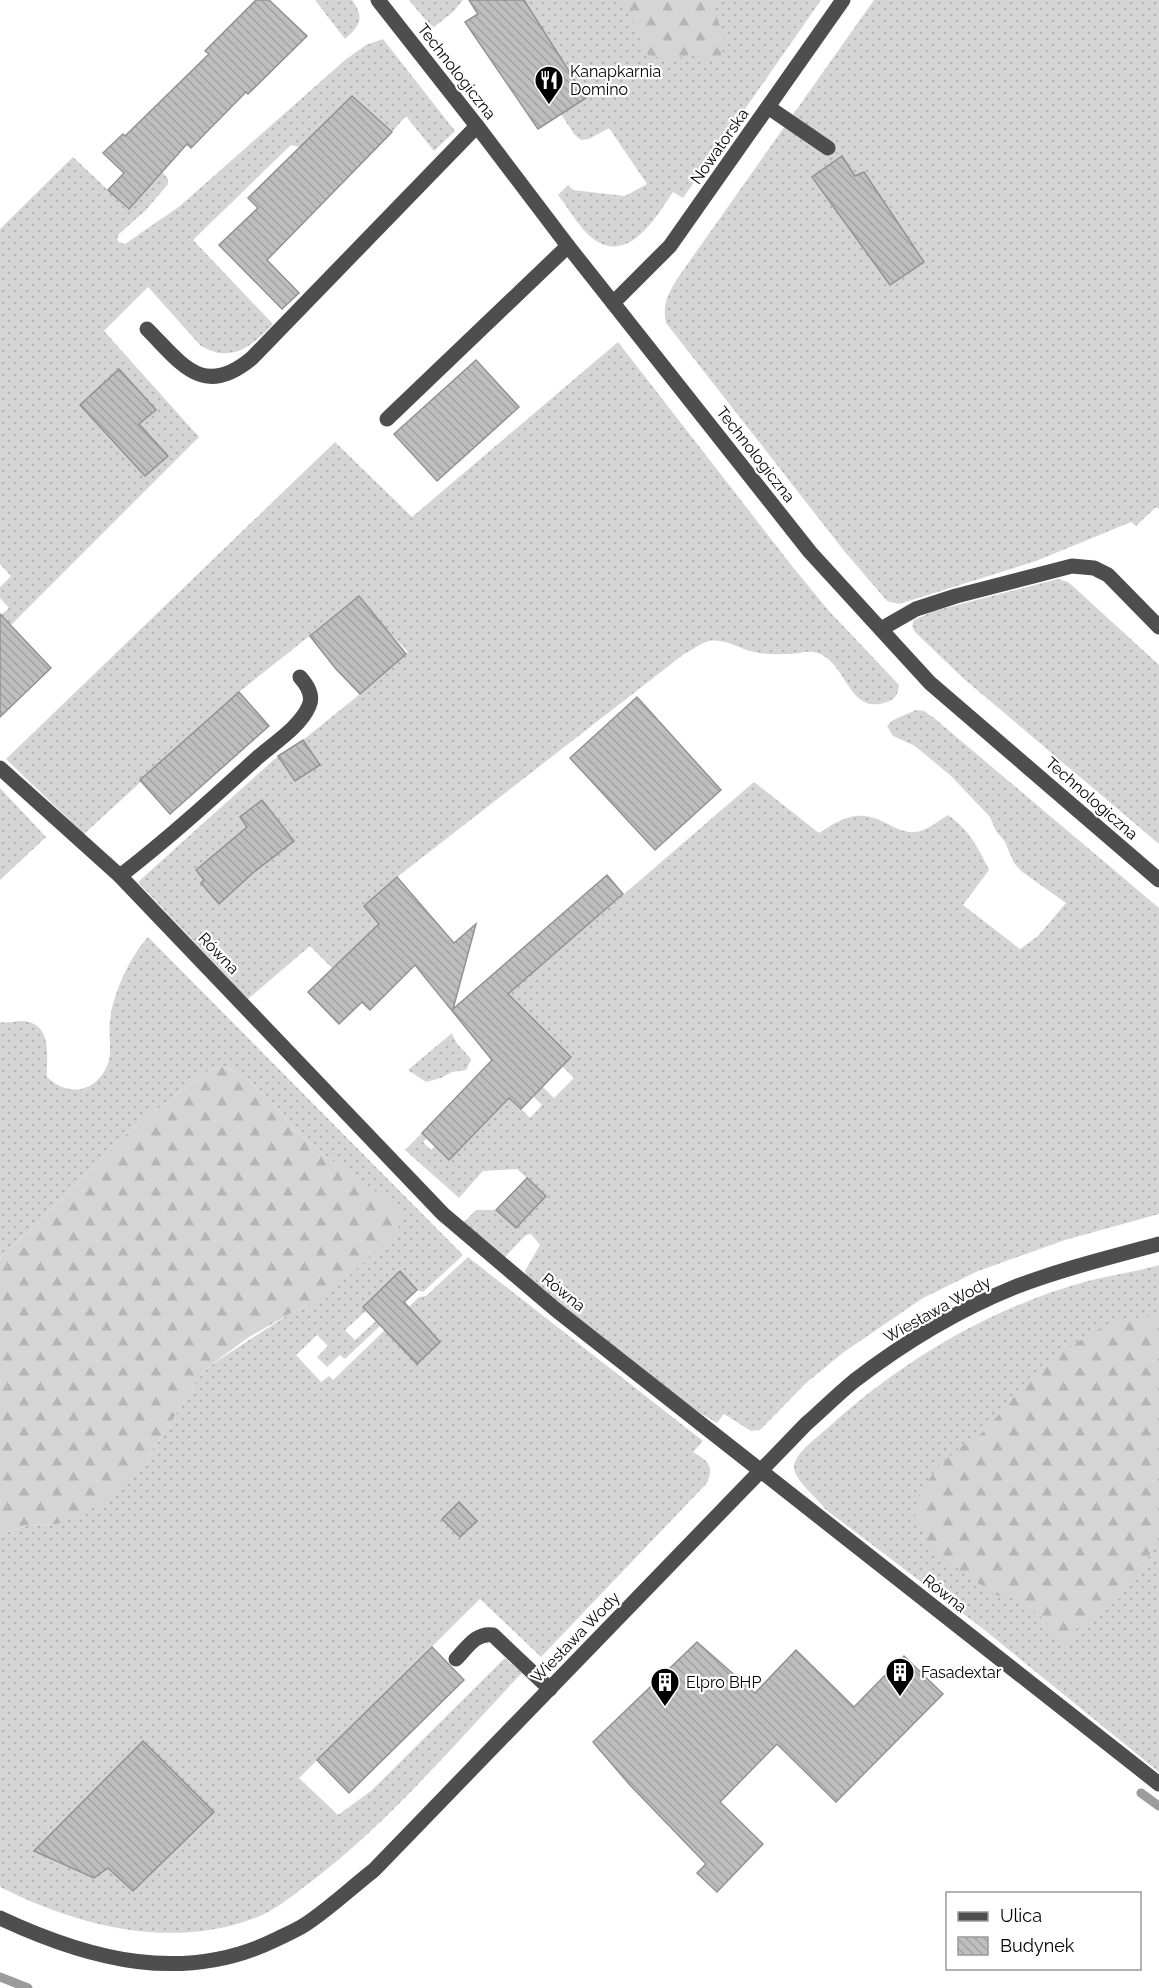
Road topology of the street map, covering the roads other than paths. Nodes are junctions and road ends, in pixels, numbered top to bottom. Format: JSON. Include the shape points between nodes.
{"nodes":[{"id":1,"x":378,"y":0,"type":"edge"},
{"id":2,"x":843,"y":0,"type":"edge"},
{"id":3,"x":768,"y":107,"type":"junction"},
{"id":4,"x":477,"y":126,"type":"junction"},
{"id":5,"x":828,"y":148,"type":"dead end"},
{"id":6,"x":568,"y":246,"type":"junction"},
{"id":7,"x":613,"y":303,"type":"junction"},
{"id":8,"x":147,"y":328,"type":"dead end"},
{"id":9,"x":387,"y":419,"type":"dead end"},
{"id":10,"x":1159,"y":627,"type":"edge"},
{"id":11,"x":881,"y":629,"type":"junction"},
{"id":12,"x":300,"y":677,"type":"dead end"},
{"id":13,"x":0,"y":768,"type":"edge"},
{"id":14,"x":120,"y":876,"type":"junction"},
{"id":15,"x":1159,"y":880,"type":"edge"},
{"id":16,"x":1159,"y":1244,"type":"edge"},
{"id":17,"x":760,"y":1471,"type":"junction"},
{"id":18,"x":456,"y":1659,"type":"dead end"},
{"id":19,"x":550,"y":1689,"type":"junction"},
{"id":20,"x":1159,"y":1784,"type":"edge"},
{"id":21,"x":0,"y":1918,"type":"edge"}],
"edges":[{"from":1,"to":4,"type":"street","name":"Technologiczna"},
{"from":2,"to":3,"type":"street","name":"Nowatorska"},
{"from":3,"to":5,"type":"street"},
{"from":3,"to":7,"type":"street","name":"Nowatorska","via":[[670,246]]},
{"from":4,"to":6,"type":"street","name":"Technologiczna"},
{"from":4,"to":8,"type":"street","via":[[237,370],[223,377],[194,373]]},
{"from":6,"to":7,"type":"street","name":"Technologiczna"},
{"from":6,"to":9,"type":"street"},
{"from":7,"to":11,"type":"street","name":"Technologiczna","via":[[810,552]]},
{"from":10,"to":11,"type":"street","via":[[1108,575],[1094,568],[1072,566],[916,609]]},
{"from":11,"to":15,"type":"street","name":"Technologiczna","via":[[930,682]]},
{"from":12,"to":14,"type":"street","via":[[307,685],[311,704],[300,720]]},
{"from":13,"to":14,"type":"street","name":"Równa"},
{"from":14,"to":17,"type":"street","name":"Równa","via":[[443,1214],[555,1309]]},
{"from":16,"to":17,"type":"street","name":"Wiesława Wody","via":[[1015,1287],[933,1329],[853,1382]]},
{"from":17,"to":19,"type":"street","name":"Wiesława Wody"},
{"from":17,"to":20,"type":"street","name":"Równa"},
{"from":18,"to":19,"type":"street","via":[[476,1638],[493,1635]]},
{"from":19,"to":21,"type":"street","name":"Wiesława Wody","via":[[374,1869],[305,1925],[260,1947],[207,1962],[122,1960],[71,1947]]}]}
